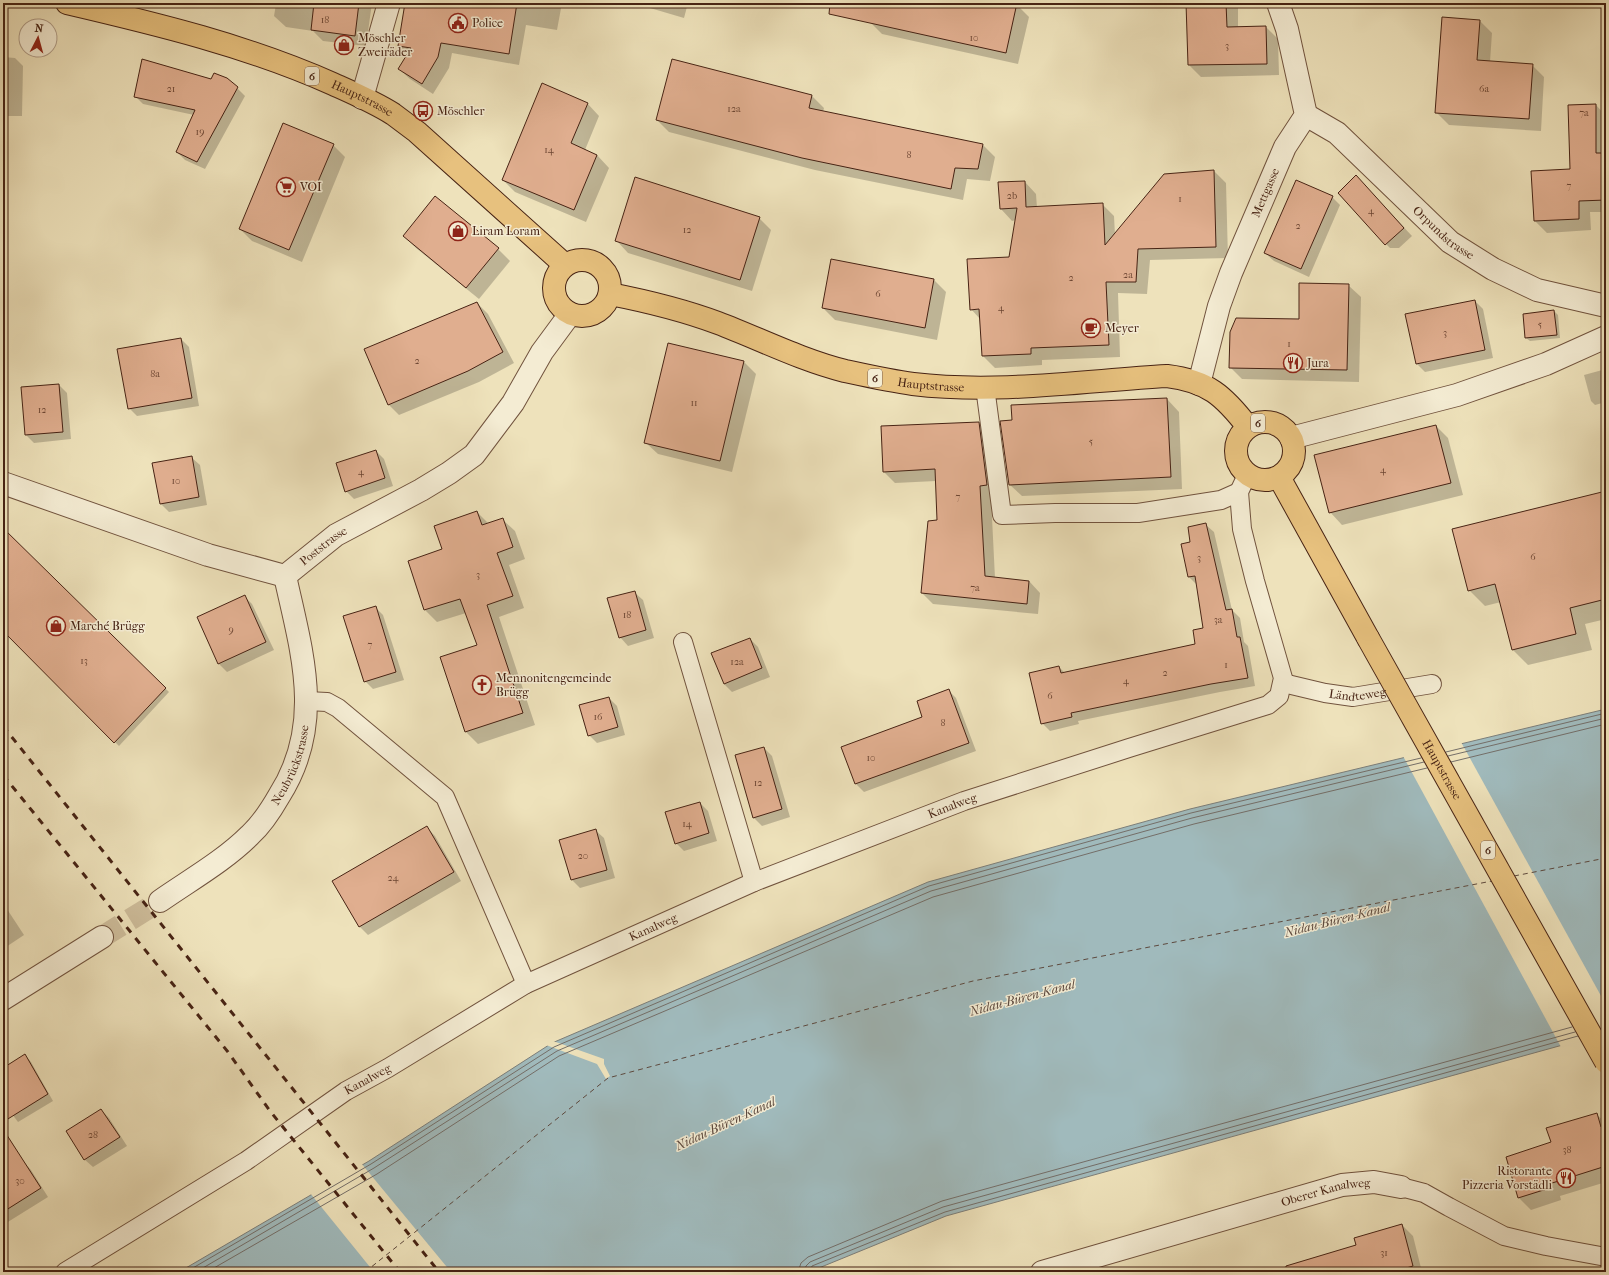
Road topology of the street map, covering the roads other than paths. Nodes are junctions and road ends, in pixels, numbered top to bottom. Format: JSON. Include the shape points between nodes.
{"nodes":[{"id":1,"x":67,"y":3,"type":"edge"},
{"id":2,"x":389,"y":3,"type":"edge"},
{"id":3,"x":1278,"y":3,"type":"edge"},
{"id":4,"x":362,"y":98,"type":"junction"},
{"id":5,"x":1306,"y":115,"type":"junction"},
{"id":6,"x":565,"y":265,"type":"junction"},
{"id":7,"x":610,"y":294,"type":"junction"},
{"id":8,"x":1606,"y":306,"type":"edge"},
{"id":9,"x":570,"y":314,"type":"junction"},
{"id":10,"x":1606,"y":337,"type":"edge"},
{"id":11,"x":1199,"y":384,"type":"junction"},
{"id":12,"x":985,"y":387,"type":"junction"},
{"id":13,"x":1248,"y":427,"type":"junction"},
{"id":14,"x":1291,"y":438,"type":"junction"},
{"id":15,"x":1279,"y":477,"type":"junction"},
{"id":16,"x":3,"y":483,"type":"edge"},
{"id":17,"x":1243,"y":483,"type":"junction"},
{"id":18,"x":285,"y":576,"type":"junction"},
{"id":19,"x":683,"y":642,"type":"dead end"},
{"id":20,"x":1283,"y":683,"type":"junction"},
{"id":21,"x":1432,"y":684,"type":"dead end"},
{"id":22,"x":307,"y":701,"type":"junction"},
{"id":23,"x":754,"y":882,"type":"junction"},
{"id":24,"x":160,"y":901,"type":"tunnel mouth"},
{"id":25,"x":102,"y":937,"type":"tunnel mouth"},
{"id":26,"x":526,"y":984,"type":"junction"},
{"id":27,"x":3,"y":999,"type":"edge"},
{"id":28,"x":1606,"y":1062,"type":"edge"},
{"id":29,"x":1401,"y":1187,"type":"joint"},
{"id":30,"x":1606,"y":1257,"type":"edge"},
{"id":31,"x":65,"y":1272,"type":"edge"},
{"id":32,"x":1042,"y":1272,"type":"edge"}],
"edges":[{"from":1,"to":4,"type":"main road","name":"Hauptstrasse","number":"6","via":[[215,41],[281,63]]},
{"from":2,"to":4,"type":"street"},
{"from":3,"to":5,"type":"street","via":[[1289,36]]},
{"from":4,"to":6,"type":"main road","name":"Hauptstrasse","number":"6","via":[[392,114],[417,132]]},
{"from":5,"to":8,"type":"street","name":"Orpundstrasse","via":[[1337,133],[1450,242],[1481,262],[1537,290]]},
{"from":5,"to":11,"type":"street","name":"Mettgasse","via":[[1286,147],[1231,273],[1219,306]]},
{"from":6,"to":7,"type":"main road","via":[[582,260],[598,264],[608,277]]},
{"from":6,"to":9,"type":"main road","via":[[556,276],[554,291],[559,305]]},
{"from":7,"to":9,"type":"main road","via":[[602,309],[594,314]]},
{"from":7,"to":12,"type":"main road","name":"Hauptstrasse","number":"6","via":[[650,302],[716,322],[804,358],[843,370],[914,384]]},
{"from":9,"to":18,"type":"street","name":"Poststrasse","via":[[542,352],[513,403],[474,455],[421,490],[336,535]]},
{"from":10,"to":14,"type":"street","via":[[1546,364],[1457,395]]},
{"from":11,"to":12,"type":"main road","name":"Hauptstrasse","number":"6","via":[[1167,376]]},
{"from":11,"to":13,"type":"main road","name":"Hauptstrasse","number":"6","via":[[1230,404]]},
{"from":12,"to":17,"type":"lane","via":[[1002,515],[1138,513],[1221,500]]},
{"from":13,"to":14,"type":"main road","number":"6","via":[[1272,423],[1280,426]]},
{"from":13,"to":17,"type":"main road","number":"6","via":[[1241,434],[1235,451]]},
{"from":14,"to":15,"type":"main road","via":[[1294,456],[1286,472]]},
{"from":15,"to":17,"type":"main road","via":[[1263,481],[1254,479]]},
{"from":15,"to":28,"type":"main road","name":"Hauptstrasse","number":"6","bridge":true},
{"from":16,"to":18,"type":"street","via":[[208,555]]},
{"from":17,"to":20,"type":"lane","via":[[1242,529]]},
{"from":18,"to":22,"type":"street","name":"Neubrückstrasse","via":[[304,668]]},
{"from":19,"to":23,"type":"lane"},
{"from":20,"to":21,"type":"lane","name":"Ländteweg","via":[[1353,697]]},
{"from":20,"to":23,"type":"lane","name":"Kanalweg","via":[[1279,696],[1268,705],[964,801]]},
{"from":22,"to":24,"type":"street","name":"Neubrückstrasse","via":[[305,729],[298,758],[288,783],[272,808],[251,835]]},
{"from":22,"to":26,"type":"lane","via":[[327,702],[338,708],[445,797]]},
{"from":23,"to":26,"type":"lane","name":"Kanalweg"},
{"from":25,"to":27,"type":"street"},
{"from":26,"to":31,"type":"lane","name":"Kanalweg","via":[[346,1091],[246,1161]]},
{"from":29,"to":30,"type":"lane","name":"Oberer Kanalweg","via":[[1424,1192],[1504,1236]]},
{"from":29,"to":32,"type":"street","name":"Oberer Kanalweg","via":[[1374,1182],[1342,1185]]}]}
